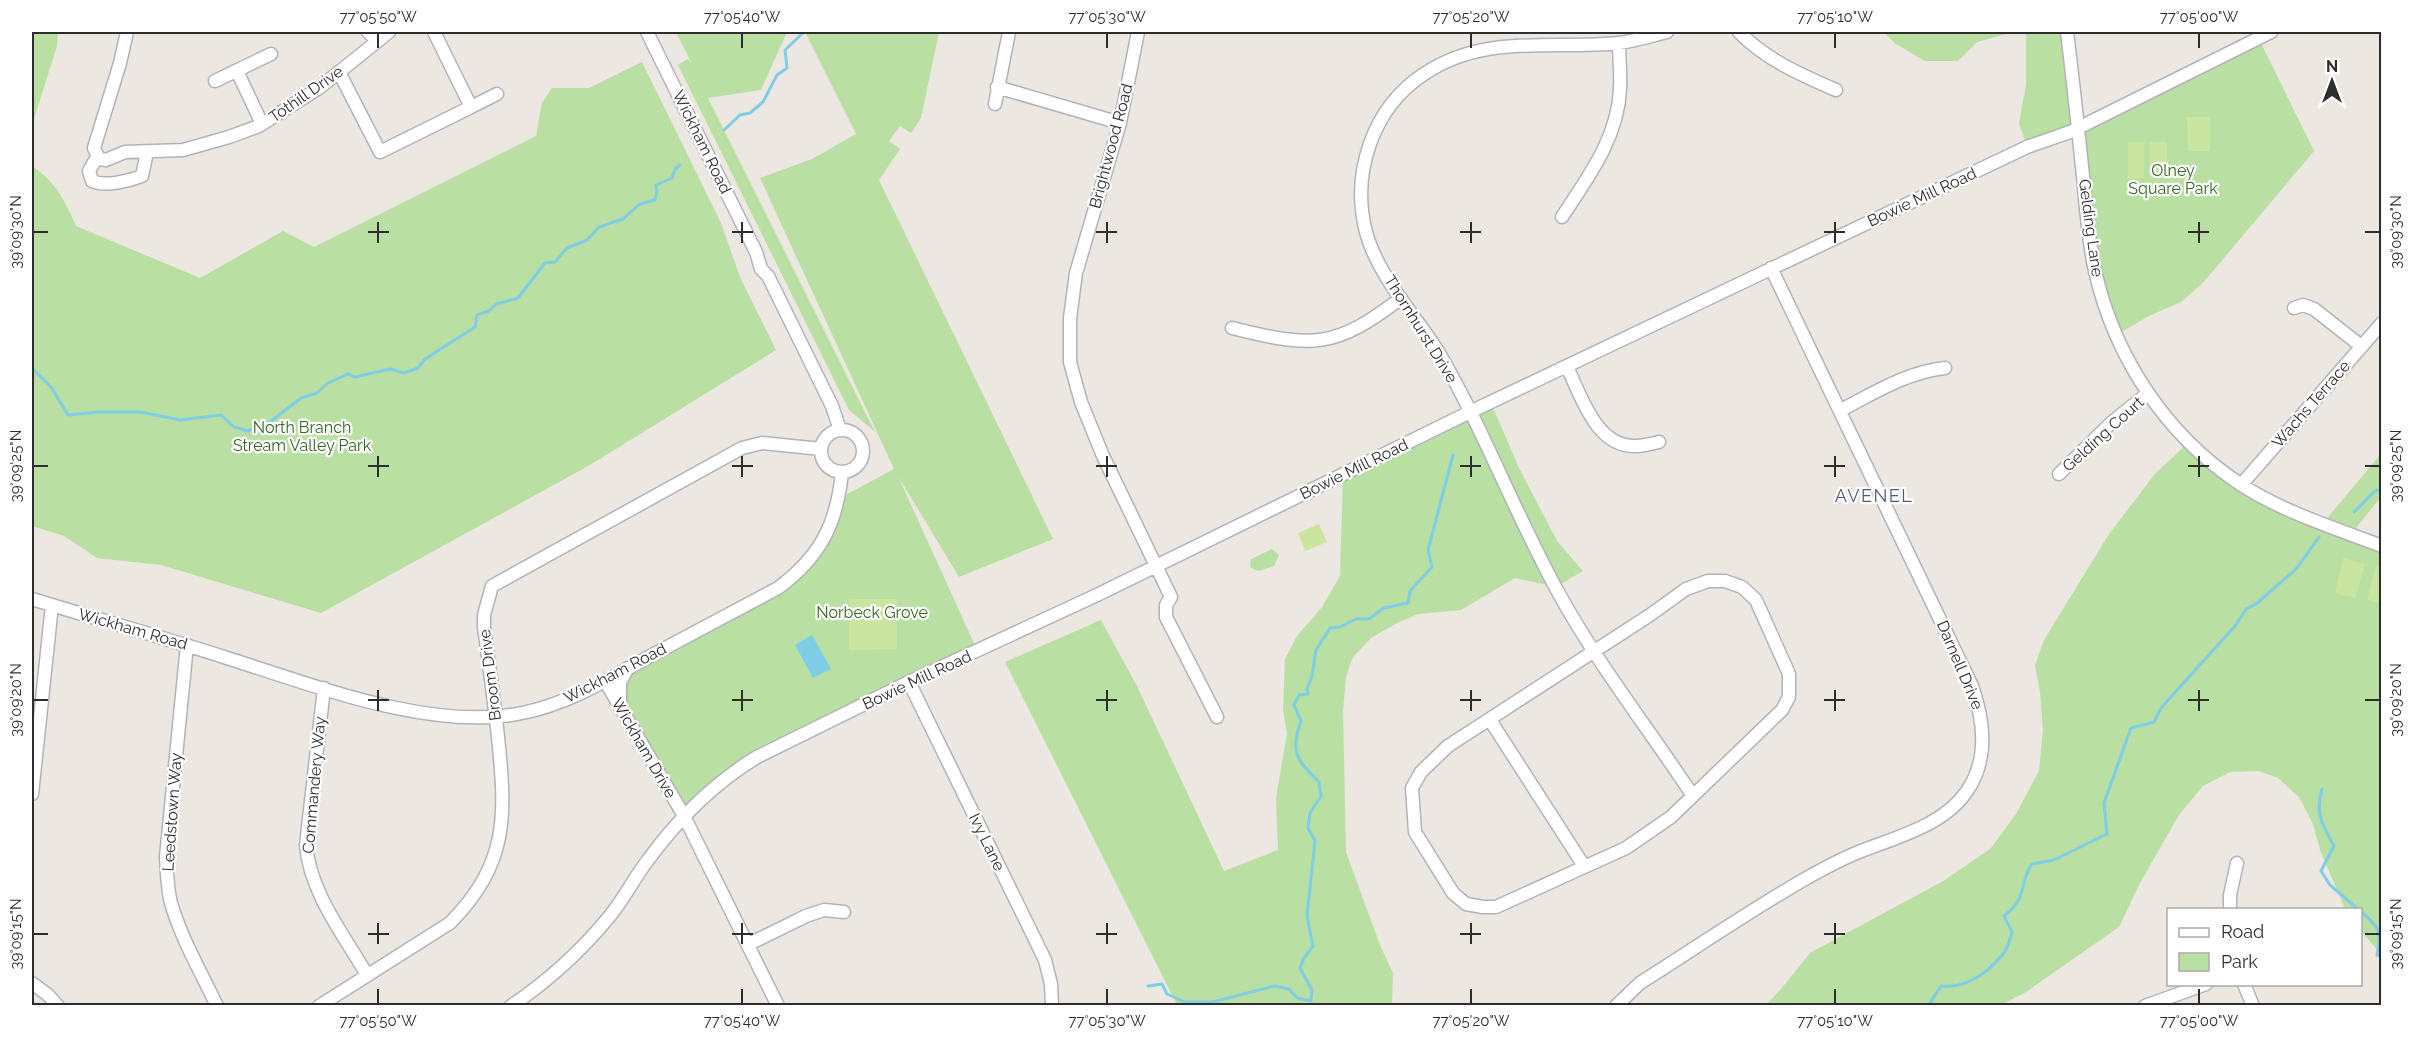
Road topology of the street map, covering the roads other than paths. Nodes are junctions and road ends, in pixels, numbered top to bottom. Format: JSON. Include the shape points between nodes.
{"nodes":[{"id":1,"x":127,"y":32,"type":"edge"},
{"id":2,"x":368,"y":32,"type":"edge"},
{"id":3,"x":389,"y":32,"type":"edge"},
{"id":4,"x":434,"y":32,"type":"edge"},
{"id":5,"x":647,"y":32,"type":"edge"},
{"id":6,"x":1009,"y":32,"type":"edge"},
{"id":7,"x":1138,"y":32,"type":"edge"},
{"id":8,"x":1667,"y":32,"type":"edge"},
{"id":9,"x":1739,"y":32,"type":"edge"},
{"id":10,"x":2067,"y":32,"type":"edge"},
{"id":11,"x":2271,"y":32,"type":"edge"},
{"id":12,"x":378,"y":41,"type":"junction"},
{"id":13,"x":1618,"y":43,"type":"junction"},
{"id":14,"x":271,"y":54,"type":"dead end"},
{"id":15,"x":237,"y":71,"type":"junction"},
{"id":16,"x":339,"y":72,"type":"junction"},
{"id":17,"x":215,"y":81,"type":"dead end"},
{"id":18,"x":997,"y":87,"type":"junction"},
{"id":19,"x":1836,"y":90,"type":"dead end"},
{"id":20,"x":497,"y":94,"type":"dead end"},
{"id":21,"x":995,"y":104,"type":"dead end"},
{"id":22,"x":471,"y":107,"type":"junction"},
{"id":23,"x":1120,"y":123,"type":"junction"},
{"id":24,"x":262,"y":124,"type":"junction"},
{"id":25,"x":2078,"y":126,"type":"junction"},
{"id":26,"x":147,"y":152,"type":"junction"},
{"id":27,"x":97,"y":157,"type":"junction"},
{"id":28,"x":1562,"y":217,"type":"dead end"},
{"id":29,"x":1772,"y":268,"type":"junction"},
{"id":30,"x":1401,"y":298,"type":"junction"},
{"id":31,"x":2294,"y":308,"type":"dead end"},
{"id":32,"x":2382,"y":323,"type":"edge"},
{"id":33,"x":1232,"y":328,"type":"dead end"},
{"id":34,"x":2361,"y":346,"type":"junction"},
{"id":35,"x":1567,"y":367,"type":"junction"},
{"id":36,"x":1945,"y":368,"type":"dead end"},
{"id":37,"x":2148,"y":394,"type":"junction"},
{"id":38,"x":1841,"y":410,"type":"junction"},
{"id":39,"x":1470,"y":412,"type":"junction"},
{"id":40,"x":840,"y":430,"type":"junction"},
{"id":41,"x":1659,"y":442,"type":"dead end"},
{"id":42,"x":821,"y":449,"type":"junction"},
{"id":43,"x":842,"y":472,"type":"junction"},
{"id":44,"x":2059,"y":474,"type":"dead end"},
{"id":45,"x":2241,"y":485,"type":"junction"},
{"id":46,"x":2382,"y":546,"type":"edge"},
{"id":47,"x":1155,"y":565,"type":"junction"},
{"id":48,"x":32,"y":599,"type":"edge"},
{"id":49,"x":52,"y":605,"type":"junction"},
{"id":50,"x":187,"y":645,"type":"junction"},
{"id":51,"x":1595,"y":651,"type":"junction"},
{"id":52,"x":628,"y":668,"type":"junction"},
{"id":53,"x":605,"y":681,"type":"junction"},
{"id":54,"x":909,"y":682,"type":"junction"},
{"id":55,"x":324,"y":688,"type":"junction"},
{"id":56,"x":620,"y":706,"type":"junction"},
{"id":57,"x":495,"y":717,"type":"junction"},
{"id":58,"x":1217,"y":717,"type":"dead end"},
{"id":59,"x":1490,"y":720,"type":"junction"},
{"id":60,"x":32,"y":794,"type":"edge"},
{"id":61,"x":1693,"y":796,"type":"junction"},
{"id":62,"x":684,"y":816,"type":"junction"},
{"id":63,"x":2237,"y":863,"type":"dead end"},
{"id":64,"x":1584,"y":866,"type":"junction"},
{"id":65,"x":2230,"y":908,"type":"edge"},
{"id":66,"x":844,"y":912,"type":"dead end"},
{"id":67,"x":749,"y":944,"type":"junction"},
{"id":68,"x":367,"y":975,"type":"junction"},
{"id":69,"x":32,"y":983,"type":"edge"},
{"id":70,"x":2200,"y":986,"type":"edge"},
{"id":71,"x":2245,"y":986,"type":"edge"},
{"id":72,"x":58,"y":1005,"type":"edge"},
{"id":73,"x":217,"y":1005,"type":"edge"},
{"id":74,"x":318,"y":1005,"type":"edge"},
{"id":75,"x":511,"y":1005,"type":"edge"},
{"id":76,"x":778,"y":1005,"type":"edge"},
{"id":77,"x":1052,"y":1005,"type":"edge"},
{"id":78,"x":1616,"y":1005,"type":"edge"},
{"id":79,"x":2145,"y":1005,"type":"edge"},
{"id":80,"x":2253,"y":1005,"type":"edge"}],
"edges":[{"from":1,"to":27,"type":"street","via":[[94,148]]},
{"from":2,"to":12,"type":"street"},
{"from":3,"to":12,"type":"street","name":"Tothill Drive"},
{"from":4,"to":22,"type":"street"},
{"from":5,"to":40,"type":"street","name":"Wickham Road","via":[[756,252],[770,270],[768,276]]},
{"from":6,"to":18,"type":"street"},
{"from":7,"to":23,"type":"street","name":"Brightwood Road"},
{"from":8,"to":13,"type":"street","name":"Thornhurst Drive"},
{"from":9,"to":19,"type":"street","via":[[1768,57]]},
{"from":10,"to":25,"type":"street","name":"Gelding Lane"},
{"from":11,"to":25,"type":"street","name":"Bowie Mill Road"},
{"from":12,"to":16,"type":"street","name":"Tothill Drive"},
{"from":13,"to":28,"type":"street","via":[[1620,89],[1612,130],[1600,157]]},
{"from":13,"to":30,"type":"street","name":"Thornhurst Drive","via":[[1474,50],[1422,75],[1396,99],[1368,149],[1360,196],[1366,234]]},
{"from":14,"to":15,"type":"street"},
{"from":15,"to":17,"type":"street"},
{"from":15,"to":24,"type":"street"},
{"from":16,"to":22,"type":"street","via":[[380,152]]},
{"from":16,"to":24,"type":"street","name":"Tothill Drive"},
{"from":18,"to":21,"type":"street"},
{"from":18,"to":23,"type":"street"},
{"from":20,"to":22,"type":"street"},
{"from":23,"to":47,"type":"street","name":"Brightwood Road","via":[[1076,273],[1070,362],[1102,456]]},
{"from":24,"to":26,"type":"street","name":"Tothill Drive","via":[[183,150]]},
{"from":25,"to":29,"type":"street","name":"Bowie Mill Road"},
{"from":25,"to":37,"type":"street","name":"Gelding Lane","via":[[2095,271],[2116,335]]},
{"from":26,"to":27,"type":"street","name":"Tothill Drive","via":[[125,152],[106,160]]},
{"from":26,"to":27,"type":"street","via":[[142,176],[98,184],[92,181],[89,171]]},
{"from":29,"to":35,"type":"street","name":"Bowie Mill Road"},
{"from":29,"to":38,"type":"street","name":"Darnell Drive"},
{"from":30,"to":33,"type":"street","via":[[1351,332],[1324,341],[1278,340]]},
{"from":30,"to":39,"type":"street","name":"Thornhurst Drive","via":[[1438,353]]},
{"from":31,"to":34,"type":"street","via":[[2302,305],[2314,309]]},
{"from":32,"to":34,"type":"street","name":"Wachs Terrace"},
{"from":34,"to":45,"type":"street","name":"Wachs Terrace"},
{"from":35,"to":39,"type":"street","name":"Bowie Mill Road"},
{"from":35,"to":41,"type":"street","via":[[1598,427],[1614,442],[1634,447]]},
{"from":36,"to":38,"type":"street","via":[[1900,380]]},
{"from":37,"to":44,"type":"street","name":"Gelding Court","via":[[2111,423]]},
{"from":37,"to":45,"type":"street","name":"Gelding Lane","via":[[2188,443]]},
{"from":38,"to":78,"type":"street","name":"Darnell Drive","via":[[1972,686],[1982,716],[1983,737],[1975,775],[1946,813],[1805,879],[1640,983]]},
{"from":39,"to":47,"type":"street","name":"Bowie Mill Road"},
{"from":39,"to":51,"type":"street","name":"Thornhurst Drive","via":[[1558,592]]},
{"from":40,"to":42,"type":"street","via":[[825,439]]},
{"from":40,"to":43,"type":"street","via":[[853,434],[863,450],[855,468]]},
{"from":42,"to":43,"type":"street","via":[[826,465]]},
{"from":42,"to":57,"type":"street","name":"Broom Drive","via":[[762,443],[742,448],[492,586],[484,615]]},
{"from":43,"to":52,"type":"street","name":"Wickham Road","via":[[840,498],[829,528],[814,556],[796,574],[778,588]]},
{"from":45,"to":46,"type":"street","name":"Gelding Lane","via":[[2282,507]]},
{"from":47,"to":54,"type":"street","name":"Bowie Mill Road"},
{"from":47,"to":58,"type":"street","name":"Brightwood Road","via":[[1171,597],[1166,604],[1166,617]]},
{"from":48,"to":49,"type":"street","name":"Wickham Road"},
{"from":49,"to":50,"type":"street","name":"Wickham Road"},
{"from":49,"to":60,"type":"street"},
{"from":50,"to":55,"type":"street","name":"Wickham Road"},
{"from":50,"to":73,"type":"street","name":"Leedstown Way","via":[[166,856],[167,882],[183,934]]},
{"from":51,"to":59,"type":"street"},
{"from":51,"to":61,"type":"street","name":"Thornhurst Drive"},
{"from":51,"to":61,"type":"street","via":[[1686,589],[1708,581],[1742,586],[1756,600],[1790,674],[1789,697],[1766,727]]},
{"from":52,"to":53,"type":"street","name":"Wickham Road"},
{"from":52,"to":56,"type":"street","via":[[620,682]]},
{"from":53,"to":56,"type":"street","name":"Wickham Drive"},
{"from":53,"to":57,"type":"street","name":"Wickham Road","via":[[548,706]]},
{"from":54,"to":62,"type":"street","name":"Bowie Mill Road","via":[[757,757],[714,786]]},
{"from":54,"to":77,"type":"street","name":"Ivy Lane","via":[[1044,960]]},
{"from":55,"to":57,"type":"street","name":"Wickham Road","via":[[431,715]]},
{"from":55,"to":68,"type":"street","name":"Commandery Way","via":[[307,861],[318,890]]},
{"from":56,"to":62,"type":"street","name":"Wickham Drive"},
{"from":57,"to":68,"type":"street","name":"Broom Drive","via":[[503,814],[494,858],[484,881],[450,923]]},
{"from":59,"to":64,"type":"street"},
{"from":59,"to":64,"type":"street","via":[[1441,752],[1421,772],[1412,788],[1415,832],[1444,881],[1466,904],[1496,907]]},
{"from":61,"to":64,"type":"street","via":[[1671,817],[1626,848]]},
{"from":62,"to":67,"type":"street","name":"Wickham Drive"},
{"from":62,"to":75,"type":"street","name":"Bowie Mill Road","via":[[648,859],[611,915],[577,953]]},
{"from":63,"to":65,"type":"street"},
{"from":66,"to":67,"type":"street","via":[[824,910],[806,916]]},
{"from":67,"to":76,"type":"street","name":"Wickham Drive"},
{"from":68,"to":74,"type":"street","name":"Broom Drive"},
{"from":69,"to":72,"type":"street"},
{"from":70,"to":79,"type":"street"},
{"from":71,"to":80,"type":"street"}]}
